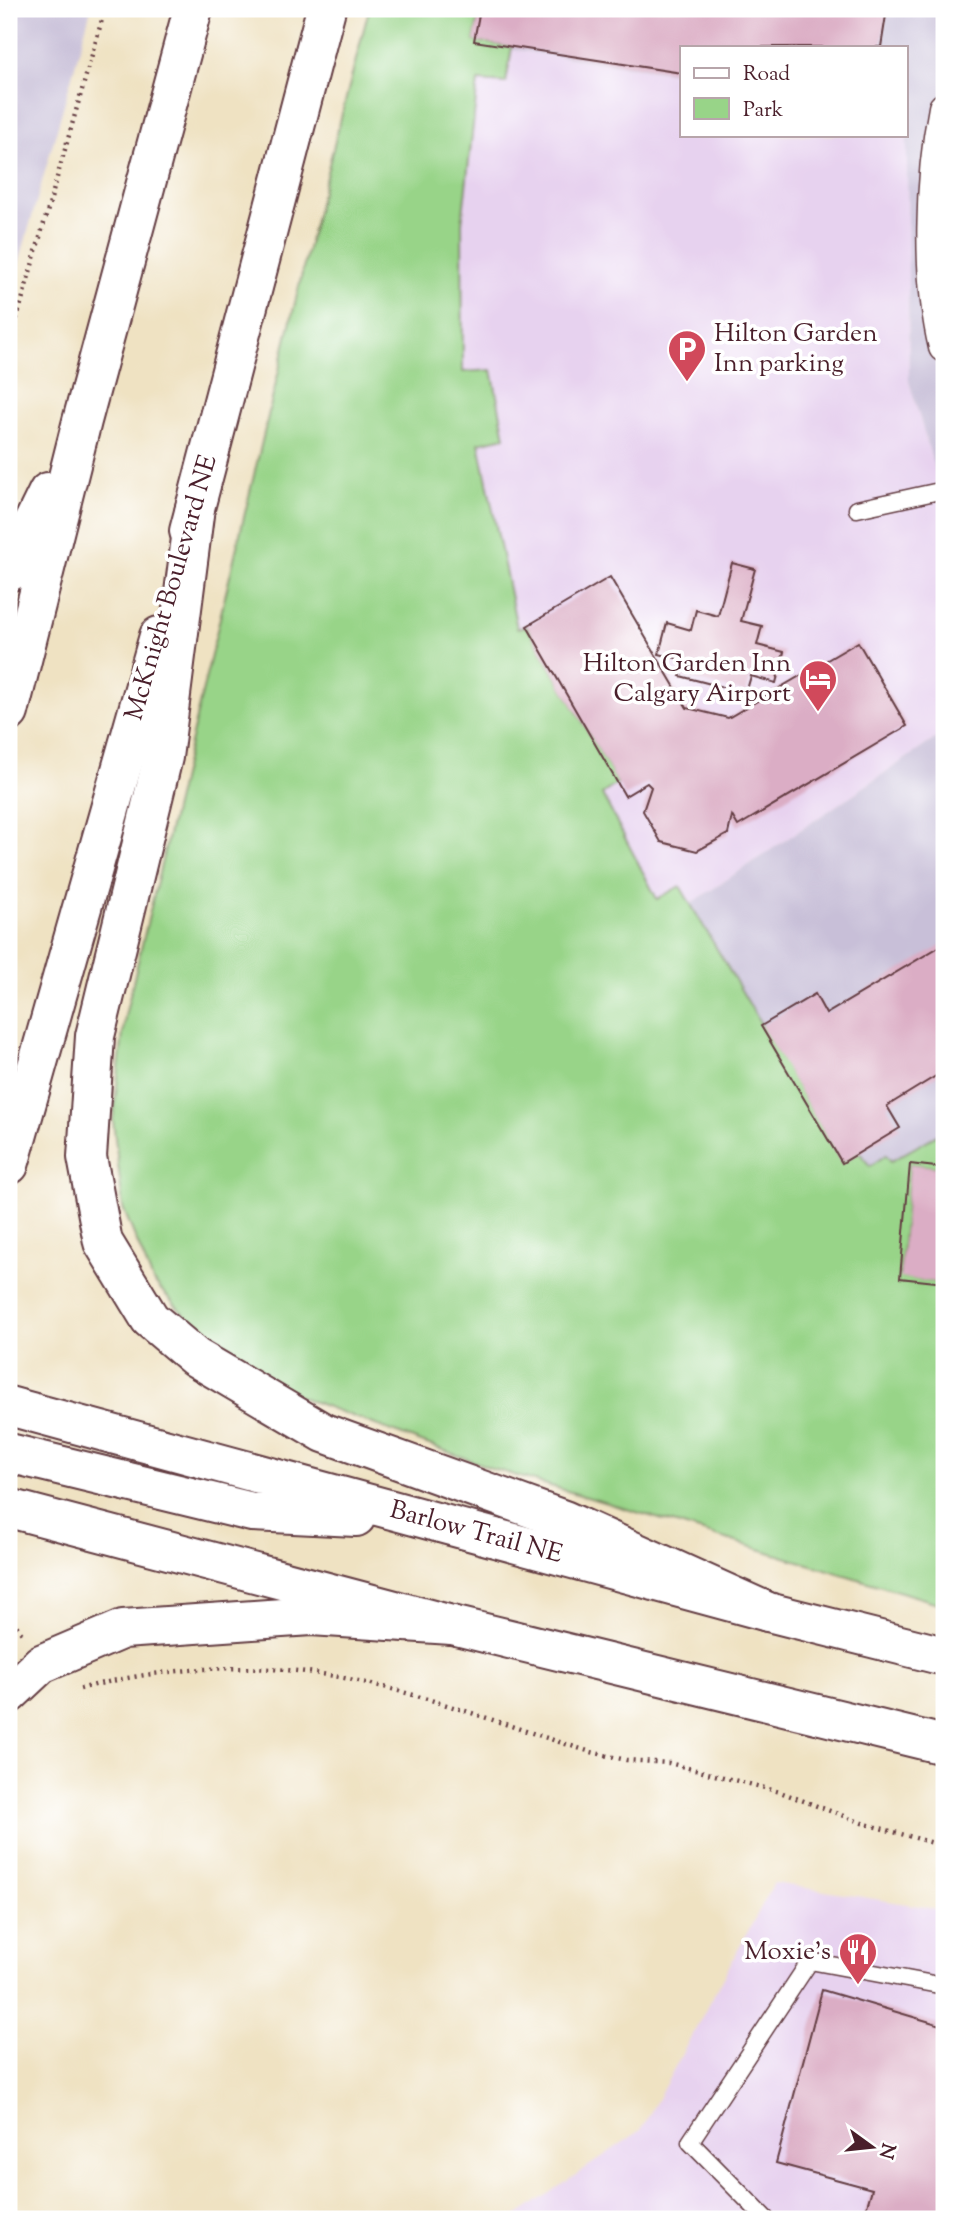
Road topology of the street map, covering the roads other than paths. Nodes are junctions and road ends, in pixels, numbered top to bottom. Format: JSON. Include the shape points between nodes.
{"nodes":[{"id":1,"x":193,"y":9,"type":"edge"},
{"id":2,"x":326,"y":9,"type":"edge"},
{"id":3,"x":944,"y":108,"type":"edge"},
{"id":4,"x":939,"y":246,"type":"edge"},
{"id":5,"x":944,"y":347,"type":"edge"},
{"id":6,"x":82,"y":421,"type":"junction"},
{"id":7,"x":944,"y":490,"type":"edge"},
{"id":8,"x":195,"y":507,"type":"junction"},
{"id":9,"x":857,"y":509,"type":"dead end"},
{"id":10,"x":9,"y":572,"type":"edge"},
{"id":11,"x":12,"y":701,"type":"edge"},
{"id":12,"x":9,"y":726,"type":"edge"},
{"id":13,"x":9,"y":1164,"type":"edge"},
{"id":14,"x":9,"y":1406,"type":"edge"},
{"id":15,"x":9,"y":1453,"type":"edge"},
{"id":16,"x":9,"y":1508,"type":"edge"},
{"id":17,"x":432,"y":1521,"type":"junction"},
{"id":18,"x":768,"y":1612,"type":"junction"},
{"id":19,"x":452,"y":1625,"type":"junction"},
{"id":20,"x":944,"y":1656,"type":"edge"},
{"id":21,"x":9,"y":1694,"type":"edge"},
{"id":22,"x":944,"y":1745,"type":"edge"},
{"id":23,"x":944,"y":1986,"type":"edge"},
{"id":24,"x":766,"y":2219,"type":"edge"}],
"edges":[{"from":1,"to":6,"type":"main road"},
{"from":2,"to":8,"type":"main road","name":"McKnight Boulevard NE"},
{"from":3,"to":4,"type":"street","via":[[935,155]]},
{"from":4,"to":5,"type":"street","via":[[934,308]]},
{"from":6,"to":10,"type":"main road"},
{"from":6,"to":11,"type":"main road"},
{"from":7,"to":9,"type":"lane"},
{"from":8,"to":13,"type":"main road","name":"McKnight Boulevard NE"},
{"from":8,"to":18,"type":"main road","via":[[163,757],[96,1035],[87,1157],[103,1242],[150,1319],[195,1357],[324,1433],[564,1520]]},
{"from":11,"to":12,"type":"main road"},
{"from":14,"to":17,"type":"main road","name":"Barlow Trail NE"},
{"from":15,"to":17,"type":"main road","via":[[252,1512]]},
{"from":16,"to":19,"type":"main road"},
{"from":17,"to":18,"type":"main road","name":"Barlow Trail NE"},
{"from":18,"to":20,"type":"main road","name":"Barlow Trail NE"},
{"from":19,"to":21,"type":"main road","via":[[311,1616],[123,1629],[41,1664]]},
{"from":19,"to":22,"type":"main road"},
{"from":23,"to":24,"type":"lane","via":[[810,1961],[690,2142]]}]}
